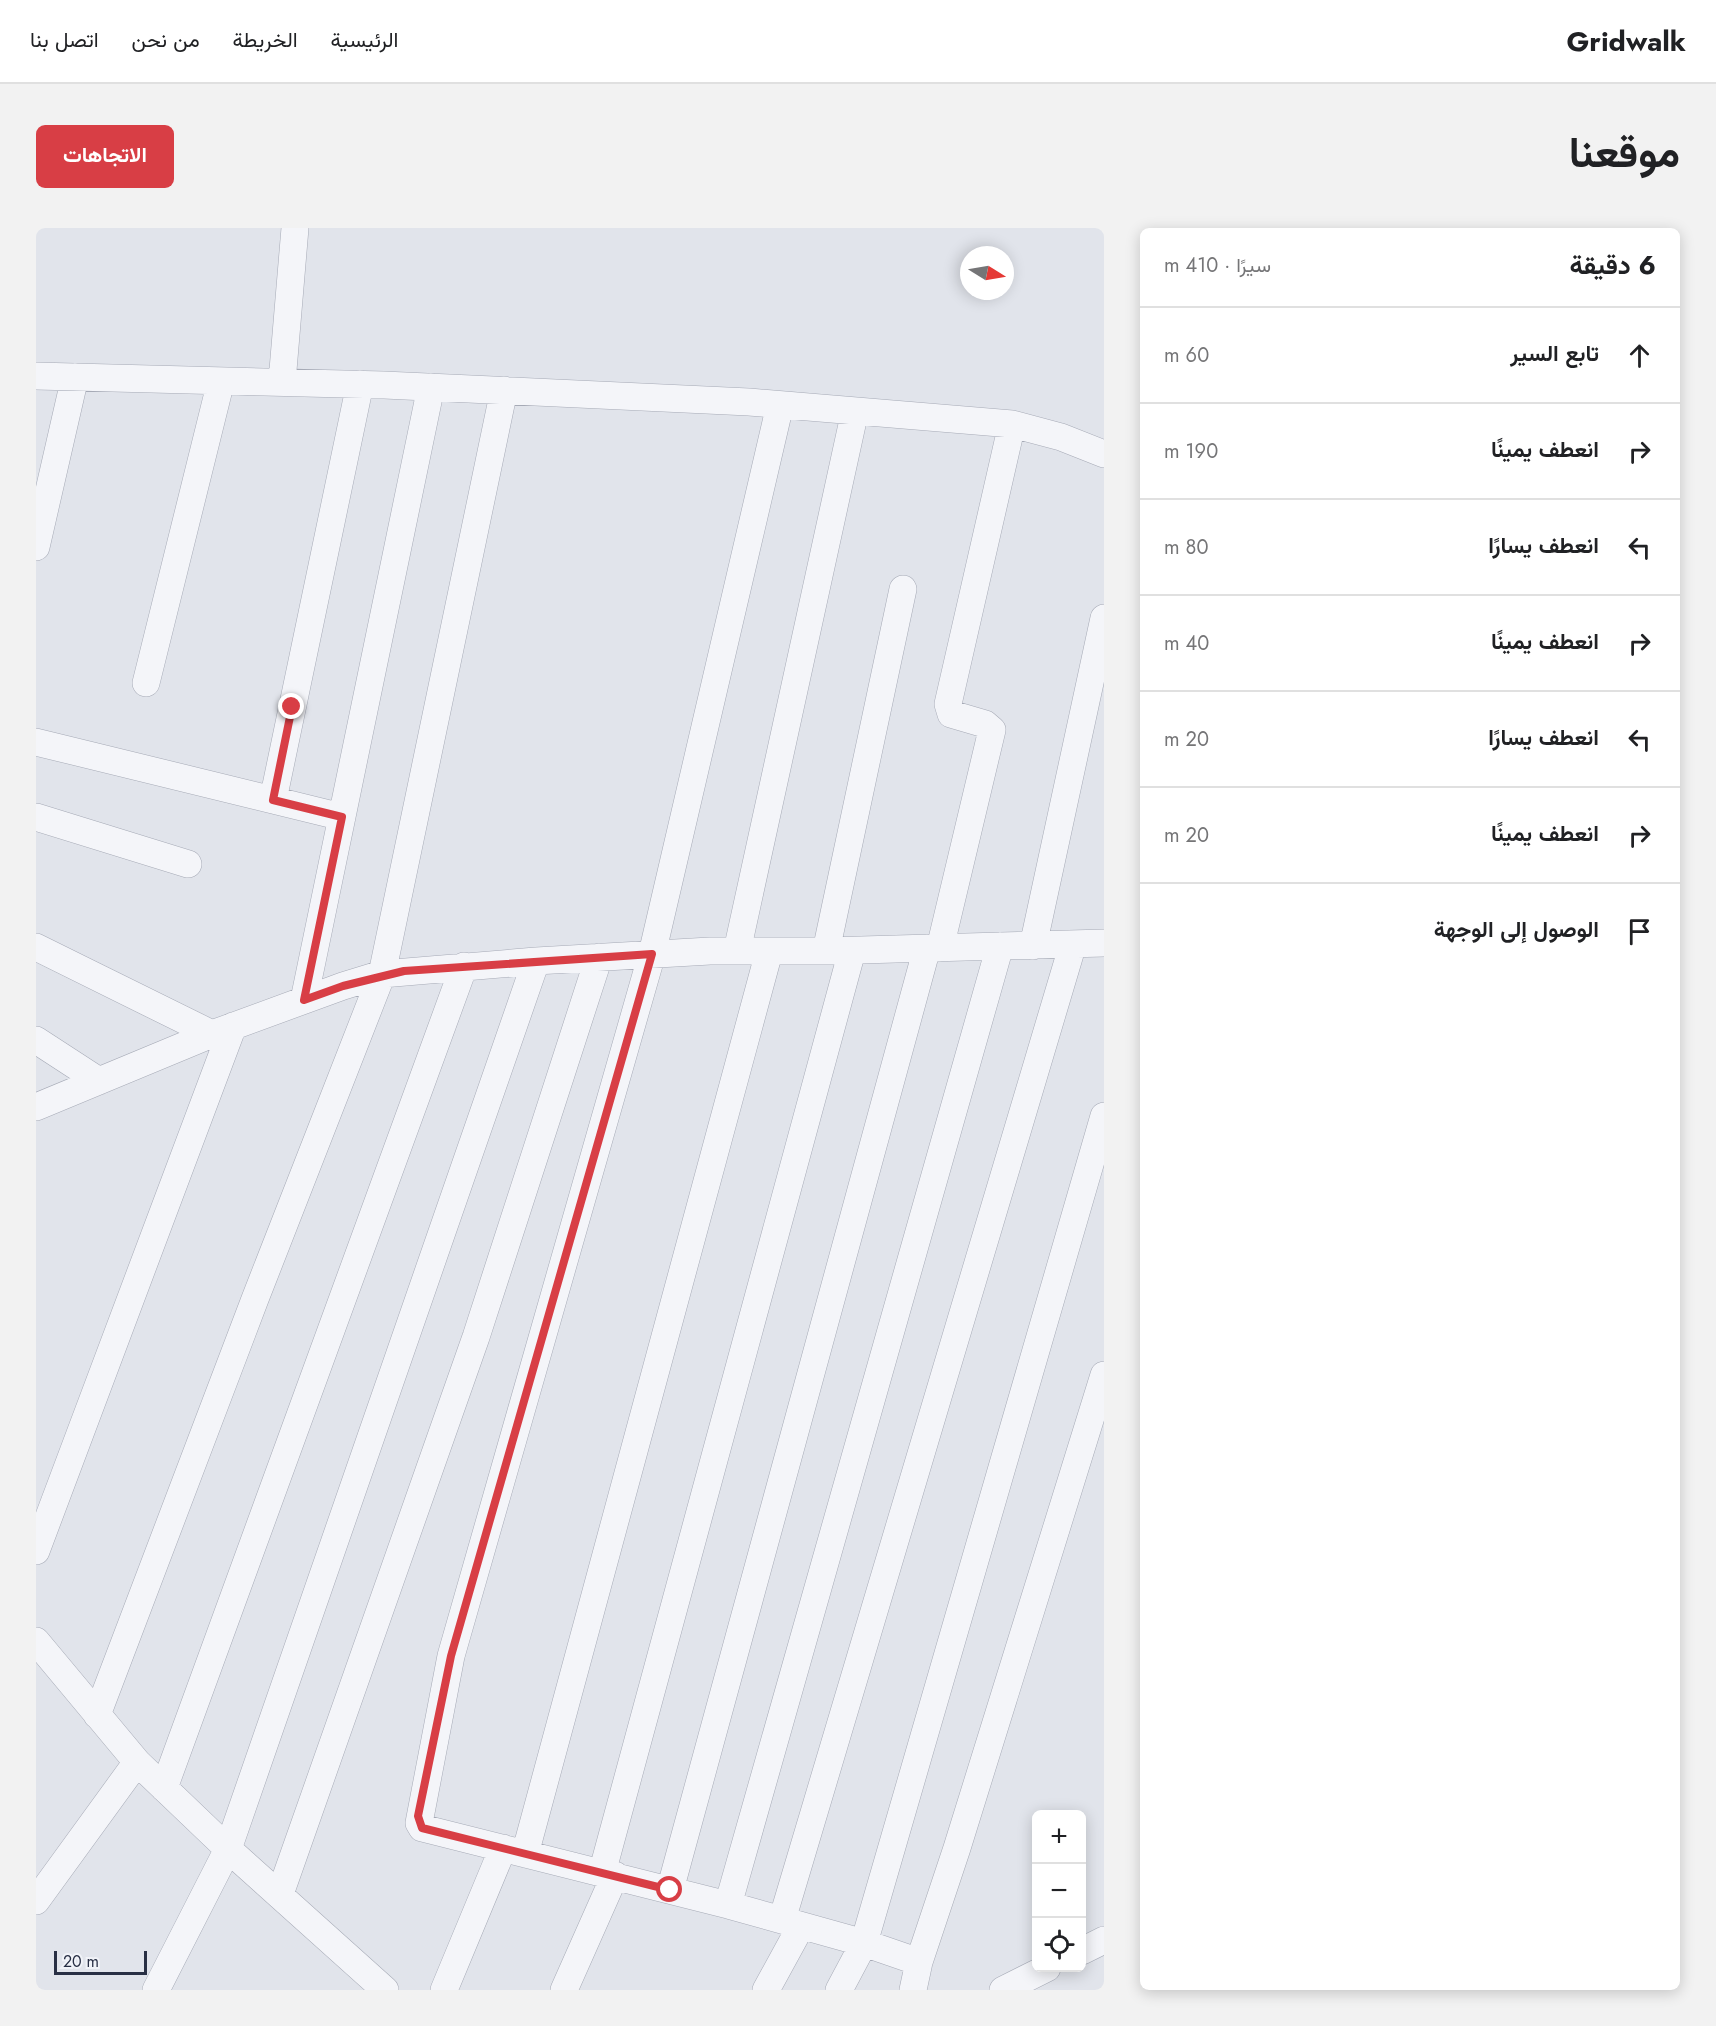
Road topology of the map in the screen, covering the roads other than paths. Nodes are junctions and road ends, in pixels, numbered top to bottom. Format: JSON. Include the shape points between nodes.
{"nodes":[{"id":1,"x":295,"y":228,"type":"edge"},
{"id":2,"x":36,"y":376,"type":"edge"},
{"id":3,"x":75,"y":377,"type":"junction"},
{"id":4,"x":221,"y":381,"type":"junction"},
{"id":5,"x":282,"y":382,"type":"junction"},
{"id":6,"x":360,"y":384,"type":"junction"},
{"id":7,"x":431,"y":387,"type":"junction"},
{"id":8,"x":504,"y":390,"type":"junction"},
{"id":9,"x":780,"y":405,"type":"junction"},
{"id":10,"x":855,"y":411,"type":"junction"},
{"id":11,"x":1012,"y":424,"type":"junction"},
{"id":12,"x":1104,"y":454,"type":"edge"},
{"id":13,"x":36,"y":547,"type":"edge"},
{"id":14,"x":903,"y":589,"type":"dead end"},
{"id":15,"x":1104,"y":618,"type":"edge"},
{"id":16,"x":146,"y":684,"type":"dead end"},
{"id":17,"x":36,"y":742,"type":"edge"},
{"id":18,"x":273,"y":800,"type":"junction"},
{"id":19,"x":36,"y":817,"type":"edge"},
{"id":20,"x":342,"y":817,"type":"junction"},
{"id":21,"x":188,"y":864,"type":"dead end"},
{"id":22,"x":1104,"y":943,"type":"edge"},
{"id":23,"x":1073,"y":944,"type":"junction"},
{"id":24,"x":36,"y":946,"type":"edge"},
{"id":25,"x":1000,"y":946,"type":"junction"},
{"id":26,"x":1033,"y":946,"type":"junction"},
{"id":27,"x":933,"y":948,"type":"junction"},
{"id":28,"x":736,"y":951,"type":"junction"},
{"id":29,"x":839,"y":951,"type":"junction"},
{"id":30,"x":769,"y":952,"type":"junction"},
{"id":31,"x":652,"y":954,"type":"junction"},
{"id":32,"x":599,"y":957,"type":"junction"},
{"id":33,"x":536,"y":961,"type":"junction"},
{"id":34,"x":464,"y":966,"type":"junction"},
{"id":35,"x":382,"y":974,"type":"junction"},
{"id":36,"x":304,"y":1000,"type":"junction"},
{"id":37,"x":222,"y":1030,"type":"junction"},
{"id":38,"x":36,"y":1040,"type":"edge"},
{"id":39,"x":99,"y":1081,"type":"junction"},
{"id":40,"x":36,"y":1107,"type":"edge"},
{"id":41,"x":1104,"y":1116,"type":"edge"},
{"id":42,"x":1104,"y":1375,"type":"edge"},
{"id":43,"x":36,"y":1551,"type":"edge"},
{"id":44,"x":36,"y":1641,"type":"edge"},
{"id":45,"x":97,"y":1715,"type":"junction"},
{"id":46,"x":137,"y":1762,"type":"junction"},
{"id":47,"x":164,"y":1788,"type":"junction"},
{"id":48,"x":228,"y":1849,"type":"junction"},
{"id":49,"x":514,"y":1851,"type":"junction"},
{"id":50,"x":609,"y":1874,"type":"junction"},
{"id":51,"x":670,"y":1890,"type":"junction"},
{"id":52,"x":280,"y":1894,"type":"junction"},
{"id":53,"x":36,"y":1901,"type":"edge"},
{"id":54,"x":728,"y":1905,"type":"junction"},
{"id":55,"x":791,"y":1923,"type":"junction"},
{"id":56,"x":1104,"y":1940,"type":"edge"},
{"id":57,"x":864,"y":1943,"type":"junction"},
{"id":58,"x":1086,"y":1949,"type":"edge"},
{"id":59,"x":919,"y":1962,"type":"junction"},
{"id":60,"x":1039,"y":1972,"type":"edge"},
{"id":61,"x":156,"y":1990,"type":"edge"},
{"id":62,"x":385,"y":1990,"type":"edge"},
{"id":63,"x":444,"y":1990,"type":"edge"},
{"id":64,"x":564,"y":1990,"type":"edge"},
{"id":65,"x":766,"y":1990,"type":"edge"},
{"id":66,"x":839,"y":1990,"type":"edge"},
{"id":67,"x":913,"y":1990,"type":"edge"},
{"id":68,"x":1003,"y":1990,"type":"edge"}],
"edges":[{"from":1,"to":5,"type":"street"},
{"from":2,"to":3,"type":"street"},
{"from":3,"to":4,"type":"street"},
{"from":3,"to":13,"type":"street"},
{"from":4,"to":5,"type":"street"},
{"from":4,"to":16,"type":"street"},
{"from":5,"to":6,"type":"street"},
{"from":6,"to":7,"type":"street"},
{"from":6,"to":18,"type":"street"},
{"from":7,"to":8,"type":"street"},
{"from":7,"to":20,"type":"street"},
{"from":8,"to":9,"type":"street"},
{"from":8,"to":35,"type":"street"},
{"from":9,"to":10,"type":"street"},
{"from":9,"to":31,"type":"street"},
{"from":10,"to":11,"type":"street"},
{"from":10,"to":28,"type":"street"},
{"from":11,"to":12,"type":"street"},
{"from":11,"to":27,"type":"street","via":[[948,704],[951,714],[985,724],[992,730]]},
{"from":14,"to":29,"type":"street"},
{"from":15,"to":26,"type":"street"},
{"from":17,"to":18,"type":"street"},
{"from":18,"to":20,"type":"street"},
{"from":19,"to":21,"type":"street"},
{"from":20,"to":36,"type":"street"},
{"from":22,"to":23,"type":"street"},
{"from":23,"to":26,"type":"street"},
{"from":23,"to":55,"type":"street"},
{"from":24,"to":37,"type":"street"},
{"from":25,"to":26,"type":"street"},
{"from":25,"to":27,"type":"street"},
{"from":25,"to":54,"type":"street"},
{"from":27,"to":29,"type":"street"},
{"from":27,"to":51,"type":"street"},
{"from":28,"to":30,"type":"street"},
{"from":28,"to":31,"type":"street"},
{"from":29,"to":30,"type":"street"},
{"from":29,"to":50,"type":"street"},
{"from":30,"to":49,"type":"street"},
{"from":31,"to":32,"type":"street"},
{"from":31,"to":49,"type":"street","via":[[451,1656],[418,1816],[422,1828]]},
{"from":32,"to":33,"type":"street"},
{"from":32,"to":52,"type":"street","via":[[476,1337]]},
{"from":33,"to":34,"type":"street"},
{"from":33,"to":48,"type":"street"},
{"from":34,"to":35,"type":"street"},
{"from":34,"to":47,"type":"street"},
{"from":35,"to":36,"type":"street"},
{"from":35,"to":45,"type":"street"},
{"from":36,"to":37,"type":"street"},
{"from":37,"to":39,"type":"street"},
{"from":37,"to":43,"type":"street"},
{"from":38,"to":39,"type":"street"},
{"from":39,"to":40,"type":"street"},
{"from":41,"to":57,"type":"street"},
{"from":42,"to":59,"type":"street"},
{"from":44,"to":45,"type":"street"},
{"from":45,"to":46,"type":"street"},
{"from":46,"to":47,"type":"street"},
{"from":46,"to":53,"type":"street"},
{"from":47,"to":48,"type":"street"},
{"from":48,"to":52,"type":"street"},
{"from":48,"to":61,"type":"street"},
{"from":49,"to":50,"type":"street"},
{"from":49,"to":63,"type":"street"},
{"from":50,"to":51,"type":"street"},
{"from":50,"to":64,"type":"street"},
{"from":51,"to":54,"type":"street"},
{"from":52,"to":62,"type":"street"},
{"from":54,"to":55,"type":"street"},
{"from":55,"to":57,"type":"street"},
{"from":55,"to":65,"type":"street"},
{"from":56,"to":58,"type":"street"},
{"from":57,"to":59,"type":"street"},
{"from":57,"to":66,"type":"street"},
{"from":59,"to":67,"type":"street"},
{"from":60,"to":68,"type":"street"}]}
